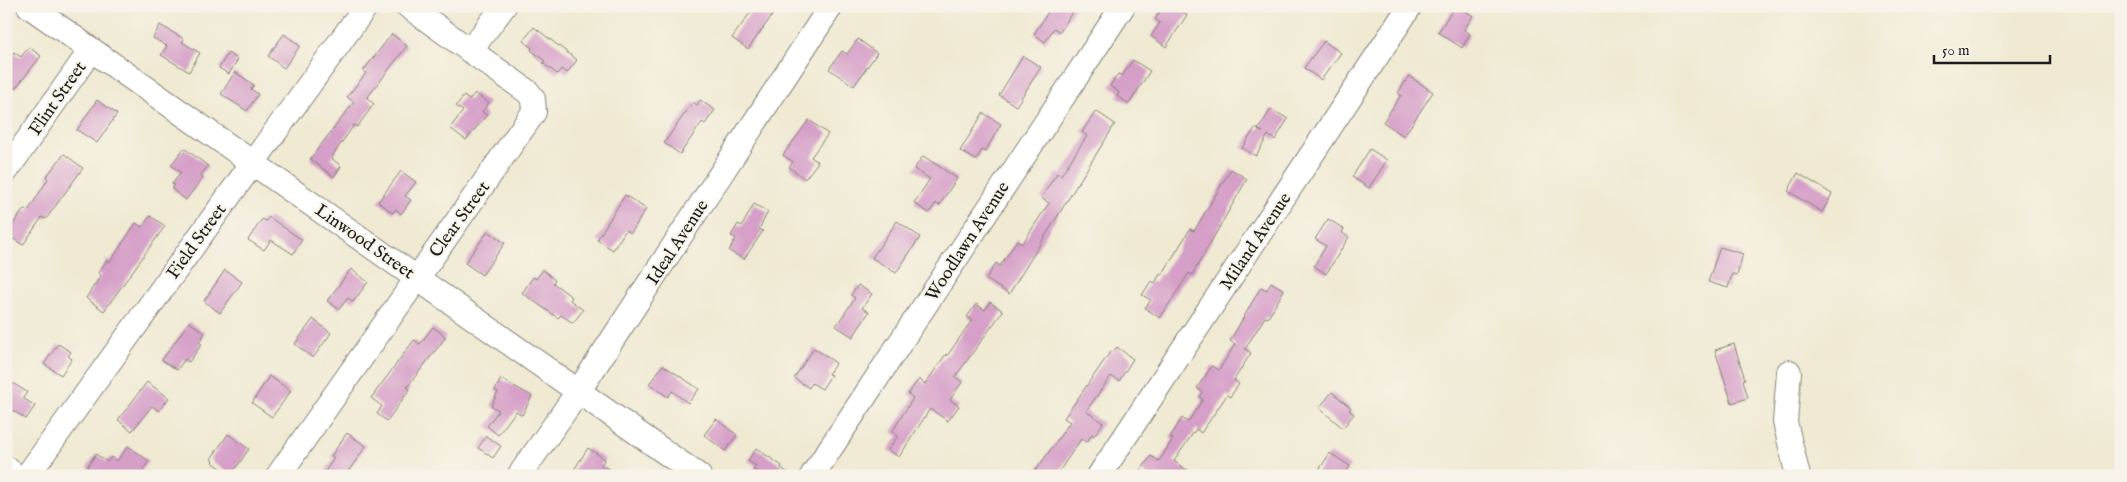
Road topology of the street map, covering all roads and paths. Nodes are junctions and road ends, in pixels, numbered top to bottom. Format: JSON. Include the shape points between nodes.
{"nodes":[{"id":1,"x":30,"y":6,"type":"edge"},
{"id":2,"x":366,"y":6,"type":"edge"},
{"id":3,"x":408,"y":6,"type":"edge"},
{"id":4,"x":504,"y":6,"type":"edge"},
{"id":5,"x":830,"y":6,"type":"edge"},
{"id":6,"x":1123,"y":6,"type":"edge"},
{"id":7,"x":1410,"y":6,"type":"edge"},
{"id":8,"x":91,"y":50,"type":"junction"},
{"id":9,"x":470,"y":51,"type":"junction"},
{"id":10,"x":253,"y":162,"type":"junction"},
{"id":11,"x":6,"y":171,"type":"edge"},
{"id":12,"x":417,"y":277,"type":"junction"},
{"id":13,"x":1789,"y":372,"type":"dead end"},
{"id":14,"x":578,"y":392,"type":"junction"},
{"id":15,"x":6,"y":468,"type":"edge"},
{"id":16,"x":16,"y":476,"type":"edge"},
{"id":17,"x":27,"y":476,"type":"edge"},
{"id":18,"x":278,"y":476,"type":"edge"},
{"id":19,"x":519,"y":476,"type":"edge"},
{"id":20,"x":699,"y":476,"type":"edge"},
{"id":21,"x":812,"y":476,"type":"edge"},
{"id":22,"x":1099,"y":476,"type":"edge"},
{"id":23,"x":1798,"y":476,"type":"edge"}],
"edges":[{"from":1,"to":8,"type":"street","name":"Linwood Street"},
{"from":2,"to":10,"type":"street","name":"Field Street"},
{"from":3,"to":9,"type":"street"},
{"from":4,"to":9,"type":"street"},
{"from":5,"to":14,"type":"street","name":"Ideal Avenue"},
{"from":6,"to":21,"type":"street","name":"Woodlawn Avenue"},
{"from":7,"to":22,"type":"street","name":"Miland Avenue"},
{"from":8,"to":10,"type":"street","name":"Linwood Street"},
{"from":8,"to":11,"type":"street","name":"Flint Street"},
{"from":9,"to":12,"type":"street","name":"Clear Street","via":[[528,92],[533,99],[534,112]]},
{"from":10,"to":12,"type":"street","name":"Linwood Street"},
{"from":10,"to":17,"type":"street","name":"Field Street"},
{"from":12,"to":14,"type":"street","name":"Linwood Street"},
{"from":12,"to":18,"type":"street","name":"Clear Street"},
{"from":13,"to":23,"type":"street","via":[[1785,422]]},
{"from":14,"to":19,"type":"street","name":"Ideal Avenue"},
{"from":14,"to":20,"type":"street","name":"Linwood Street"},
{"from":15,"to":16,"type":"street"}]}
